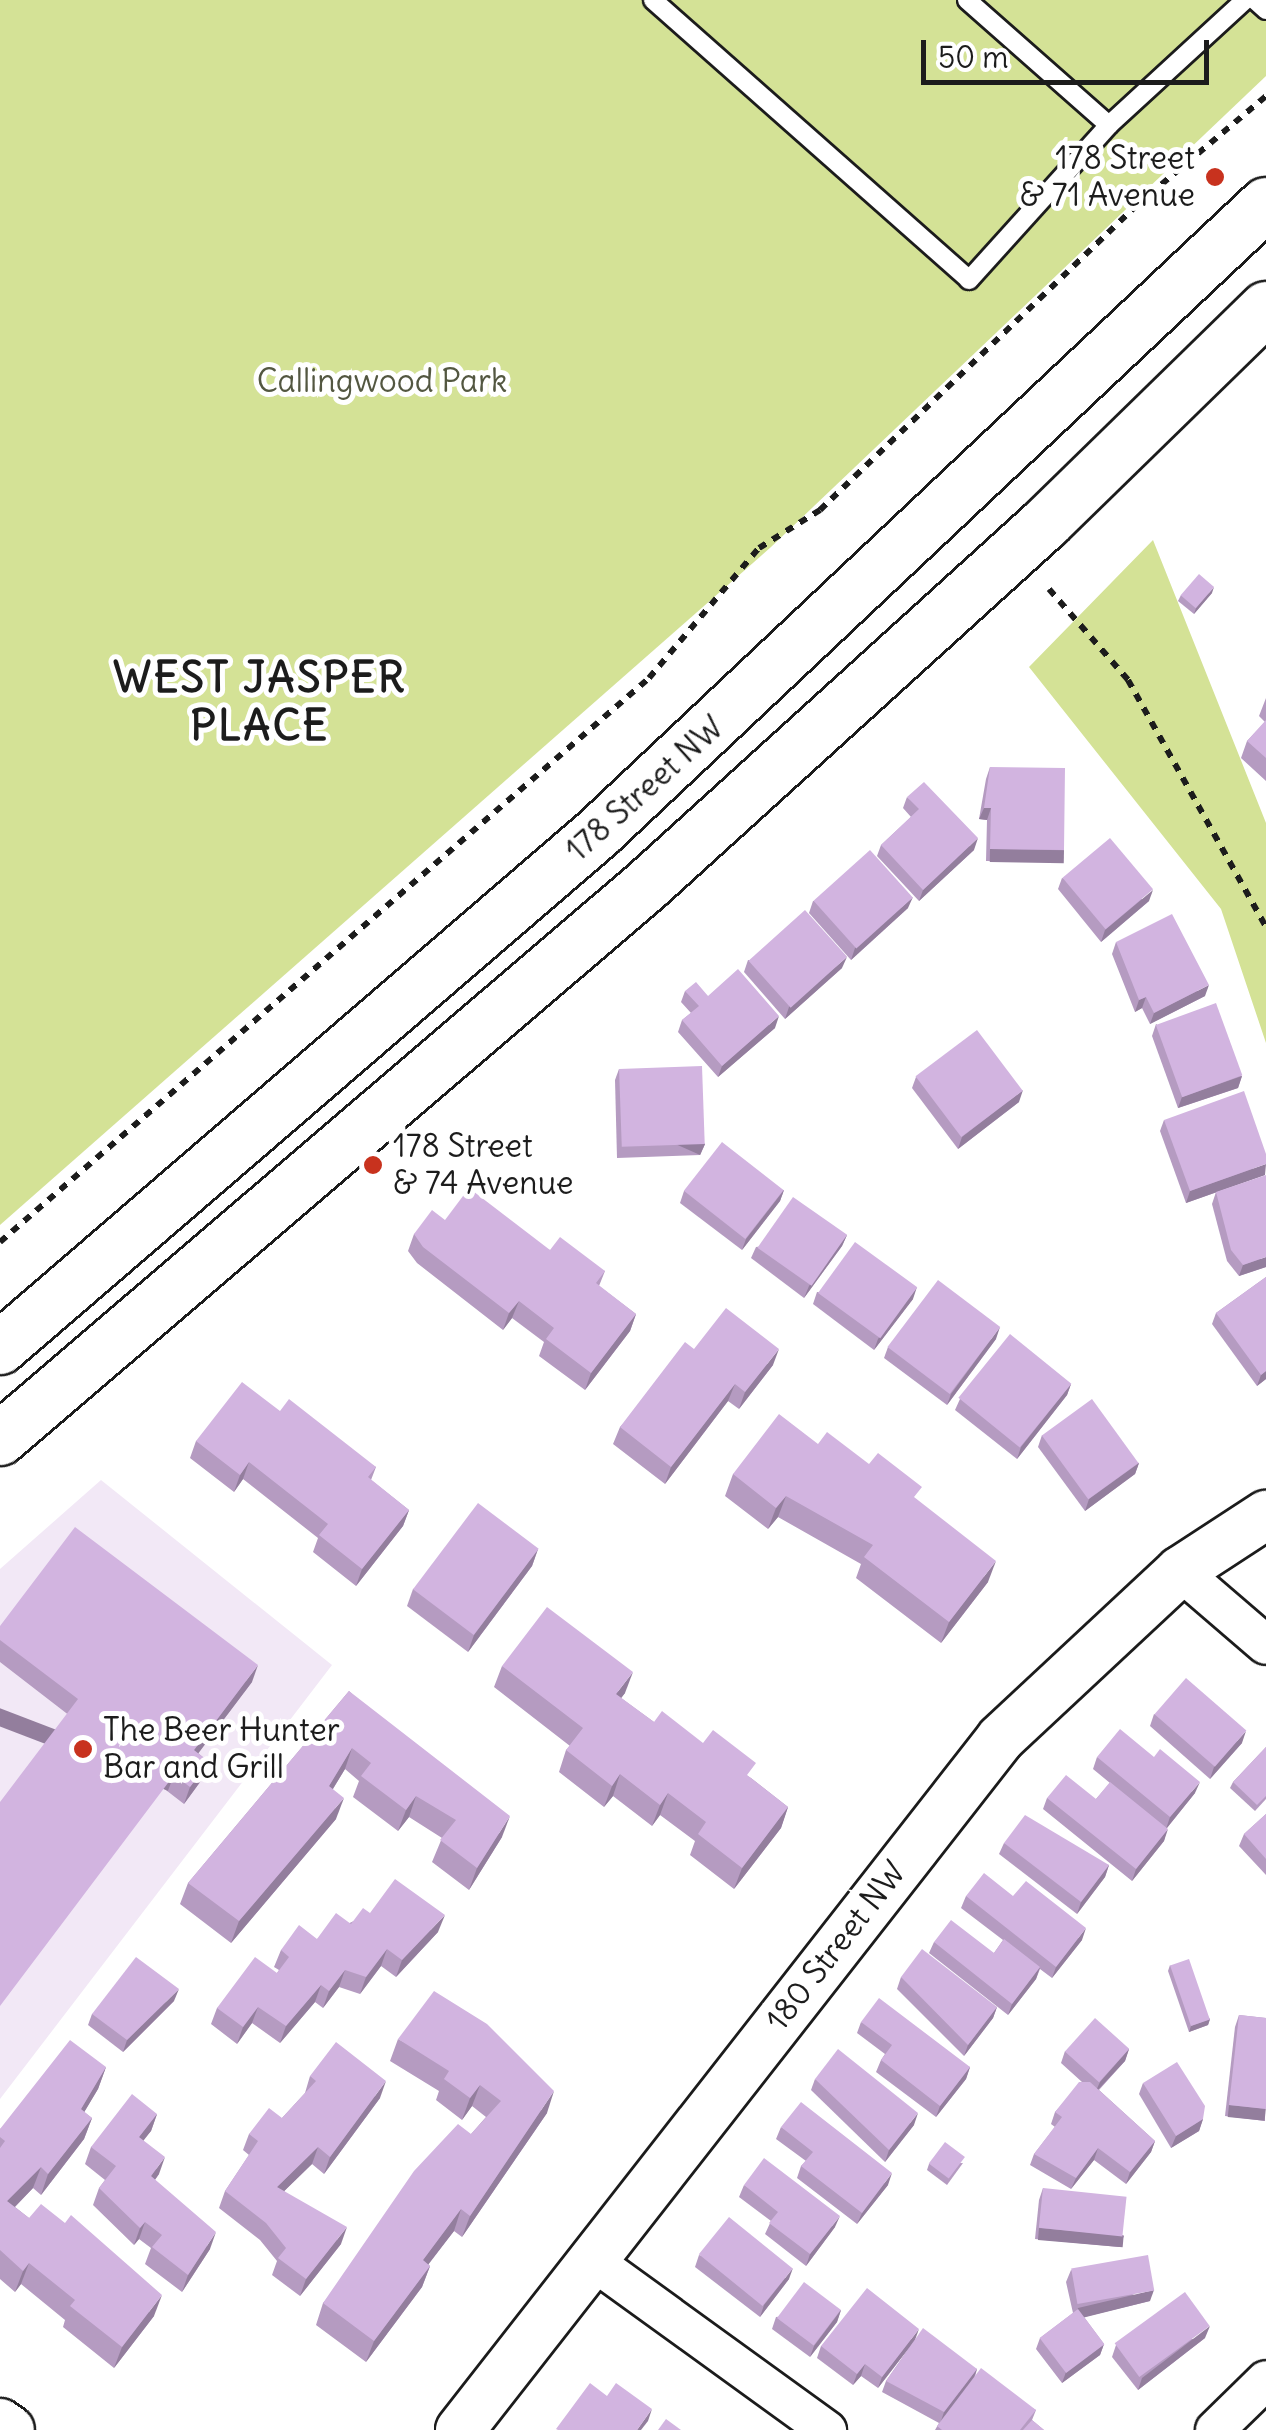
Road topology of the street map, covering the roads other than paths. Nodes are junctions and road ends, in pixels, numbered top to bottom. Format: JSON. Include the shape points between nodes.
{"nodes":[{"id":1,"x":653,"y":0,"type":"edge"},
{"id":2,"x":966,"y":0,"type":"edge"},
{"id":3,"x":1245,"y":0,"type":"edge"},
{"id":4,"x":1254,"y":0,"type":"edge"},
{"id":5,"x":1266,"y":10,"type":"edge"},
{"id":6,"x":1109,"y":125,"type":"junction"},
{"id":7,"x":1266,"y":204,"type":"edge"},
{"id":8,"x":1266,"y":308,"type":"edge"},
{"id":9,"x":598,"y":834,"type":"junction"},
{"id":10,"x":645,"y":888,"type":"junction"},
{"id":11,"x":0,"y":1348,"type":"edge"},
{"id":12,"x":0,"y":1439,"type":"edge"},
{"id":13,"x":1266,"y":1515,"type":"edge"},
{"id":14,"x":1180,"y":1571,"type":"junction"},
{"id":15,"x":1266,"y":1645,"type":"edge"},
{"id":16,"x":589,"y":2258,"type":"junction"},
{"id":17,"x":1266,"y":2380,"type":"edge"},
{"id":18,"x":0,"y":2422,"type":"edge"},
{"id":19,"x":10,"y":2430,"type":"edge"},
{"id":20,"x":460,"y":2430,"type":"edge"},
{"id":21,"x":827,"y":2430,"type":"edge"},
{"id":22,"x":1215,"y":2430,"type":"edge"}],
"edges":[{"from":1,"to":6,"type":"lane","via":[[968,280]]},
{"from":2,"to":6,"type":"lane"},
{"from":3,"to":6,"type":"lane"},
{"from":4,"to":5,"type":"lane"},
{"from":7,"to":9,"type":"main road","name":"178 Street NW"},
{"from":8,"to":10,"type":"main road","via":[[1059,512]]},
{"from":9,"to":10,"type":"main road"},
{"from":9,"to":11,"type":"main road","name":"178 Street NW"},
{"from":10,"to":12,"type":"main road"},
{"from":13,"to":14,"type":"street","name":"180 Street NW"},
{"from":14,"to":15,"type":"street"},
{"from":14,"to":16,"type":"street","name":"180 Street NW","via":[[1001,1738]]},
{"from":16,"to":20,"type":"street","name":"180 Street NW"},
{"from":16,"to":21,"type":"street"},
{"from":17,"to":22,"type":"street"},
{"from":18,"to":19,"type":"street"}]}
